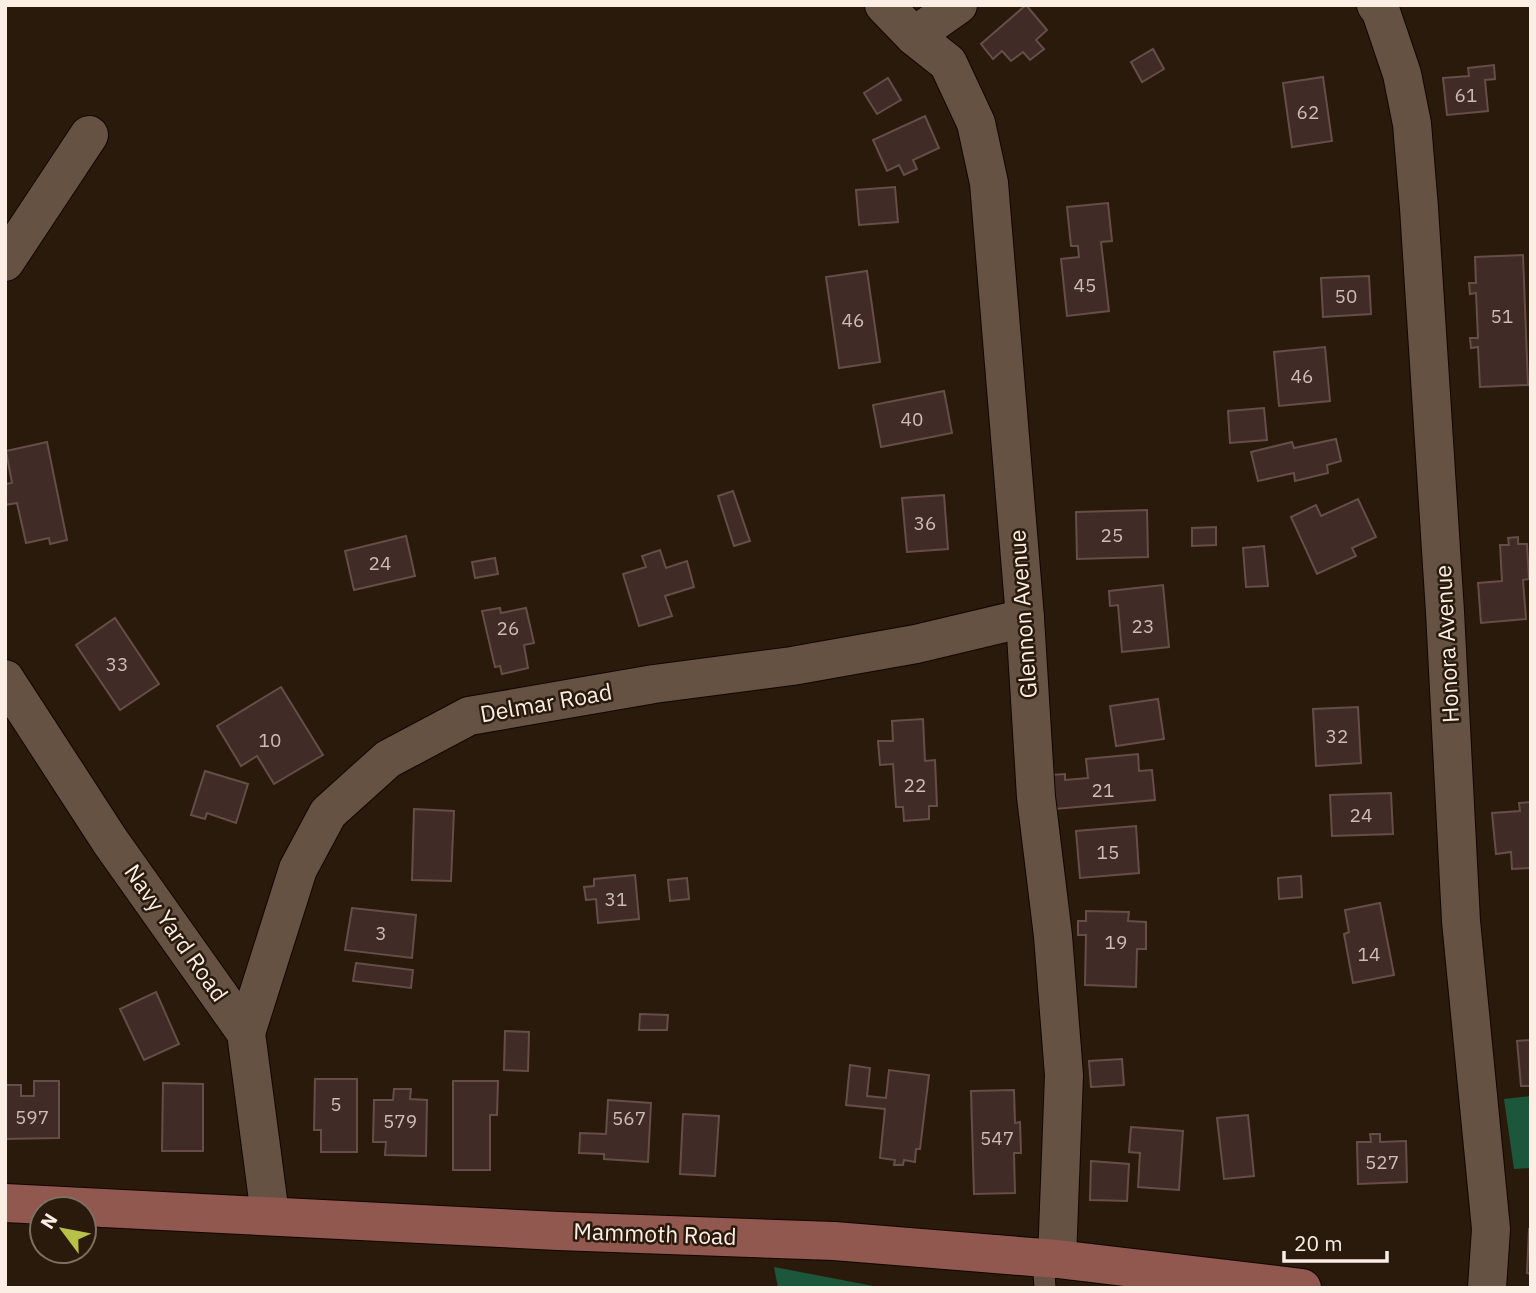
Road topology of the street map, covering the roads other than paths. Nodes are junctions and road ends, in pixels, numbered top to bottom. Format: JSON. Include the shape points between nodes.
{"nodes":[{"id":1,"x":884,"y":5,"type":"edge"},
{"id":2,"x":958,"y":5,"type":"edge"},
{"id":3,"x":1376,"y":5,"type":"edge"},
{"id":4,"x":914,"y":36,"type":"junction"},
{"id":5,"x":89,"y":135,"type":"dead end"},
{"id":6,"x":5,"y":262,"type":"edge"},
{"id":7,"x":1025,"y":618,"type":"junction"},
{"id":8,"x":5,"y":680,"type":"edge"},
{"id":9,"x":246,"y":1033,"type":"junction"},
{"id":10,"x":5,"y":1203,"type":"edge"},
{"id":11,"x":270,"y":1215,"type":"junction"},
{"id":12,"x":1048,"y":1268,"type":"edge"},
{"id":13,"x":1294,"y":1287,"type":"edge"},
{"id":14,"x":1487,"y":1288,"type":"edge"}],
"edges":[{"from":1,"to":4,"type":"street","name":"Glennon Avenue"},
{"from":2,"to":4,"type":"street"},
{"from":3,"to":14,"type":"street","name":"Honora Avenue","via":[[1402,74],[1412,124],[1461,921],[1491,1228]]},
{"from":4,"to":7,"type":"street","name":"Glennon Avenue","via":[[948,63],[976,122],[989,183]]},
{"from":5,"to":6,"type":"street"},
{"from":7,"to":9,"type":"street","name":"Delmar Road","via":[[792,666],[468,716],[387,759],[328,813],[298,869]]},
{"from":7,"to":12,"type":"street","name":"Glennon Avenue","via":[[1036,797],[1064,1075]]},
{"from":8,"to":9,"type":"street","name":"Navy Yard Road","via":[[110,841]]},
{"from":9,"to":11,"type":"street","name":"Navy Yard Road"},
{"from":10,"to":11,"type":"main road","name":"Mammoth Road"},
{"from":11,"to":12,"type":"main road","name":"Mammoth Road","via":[[834,1241]]},
{"from":12,"to":13,"type":"main road","name":"Mammoth Road"}]}
